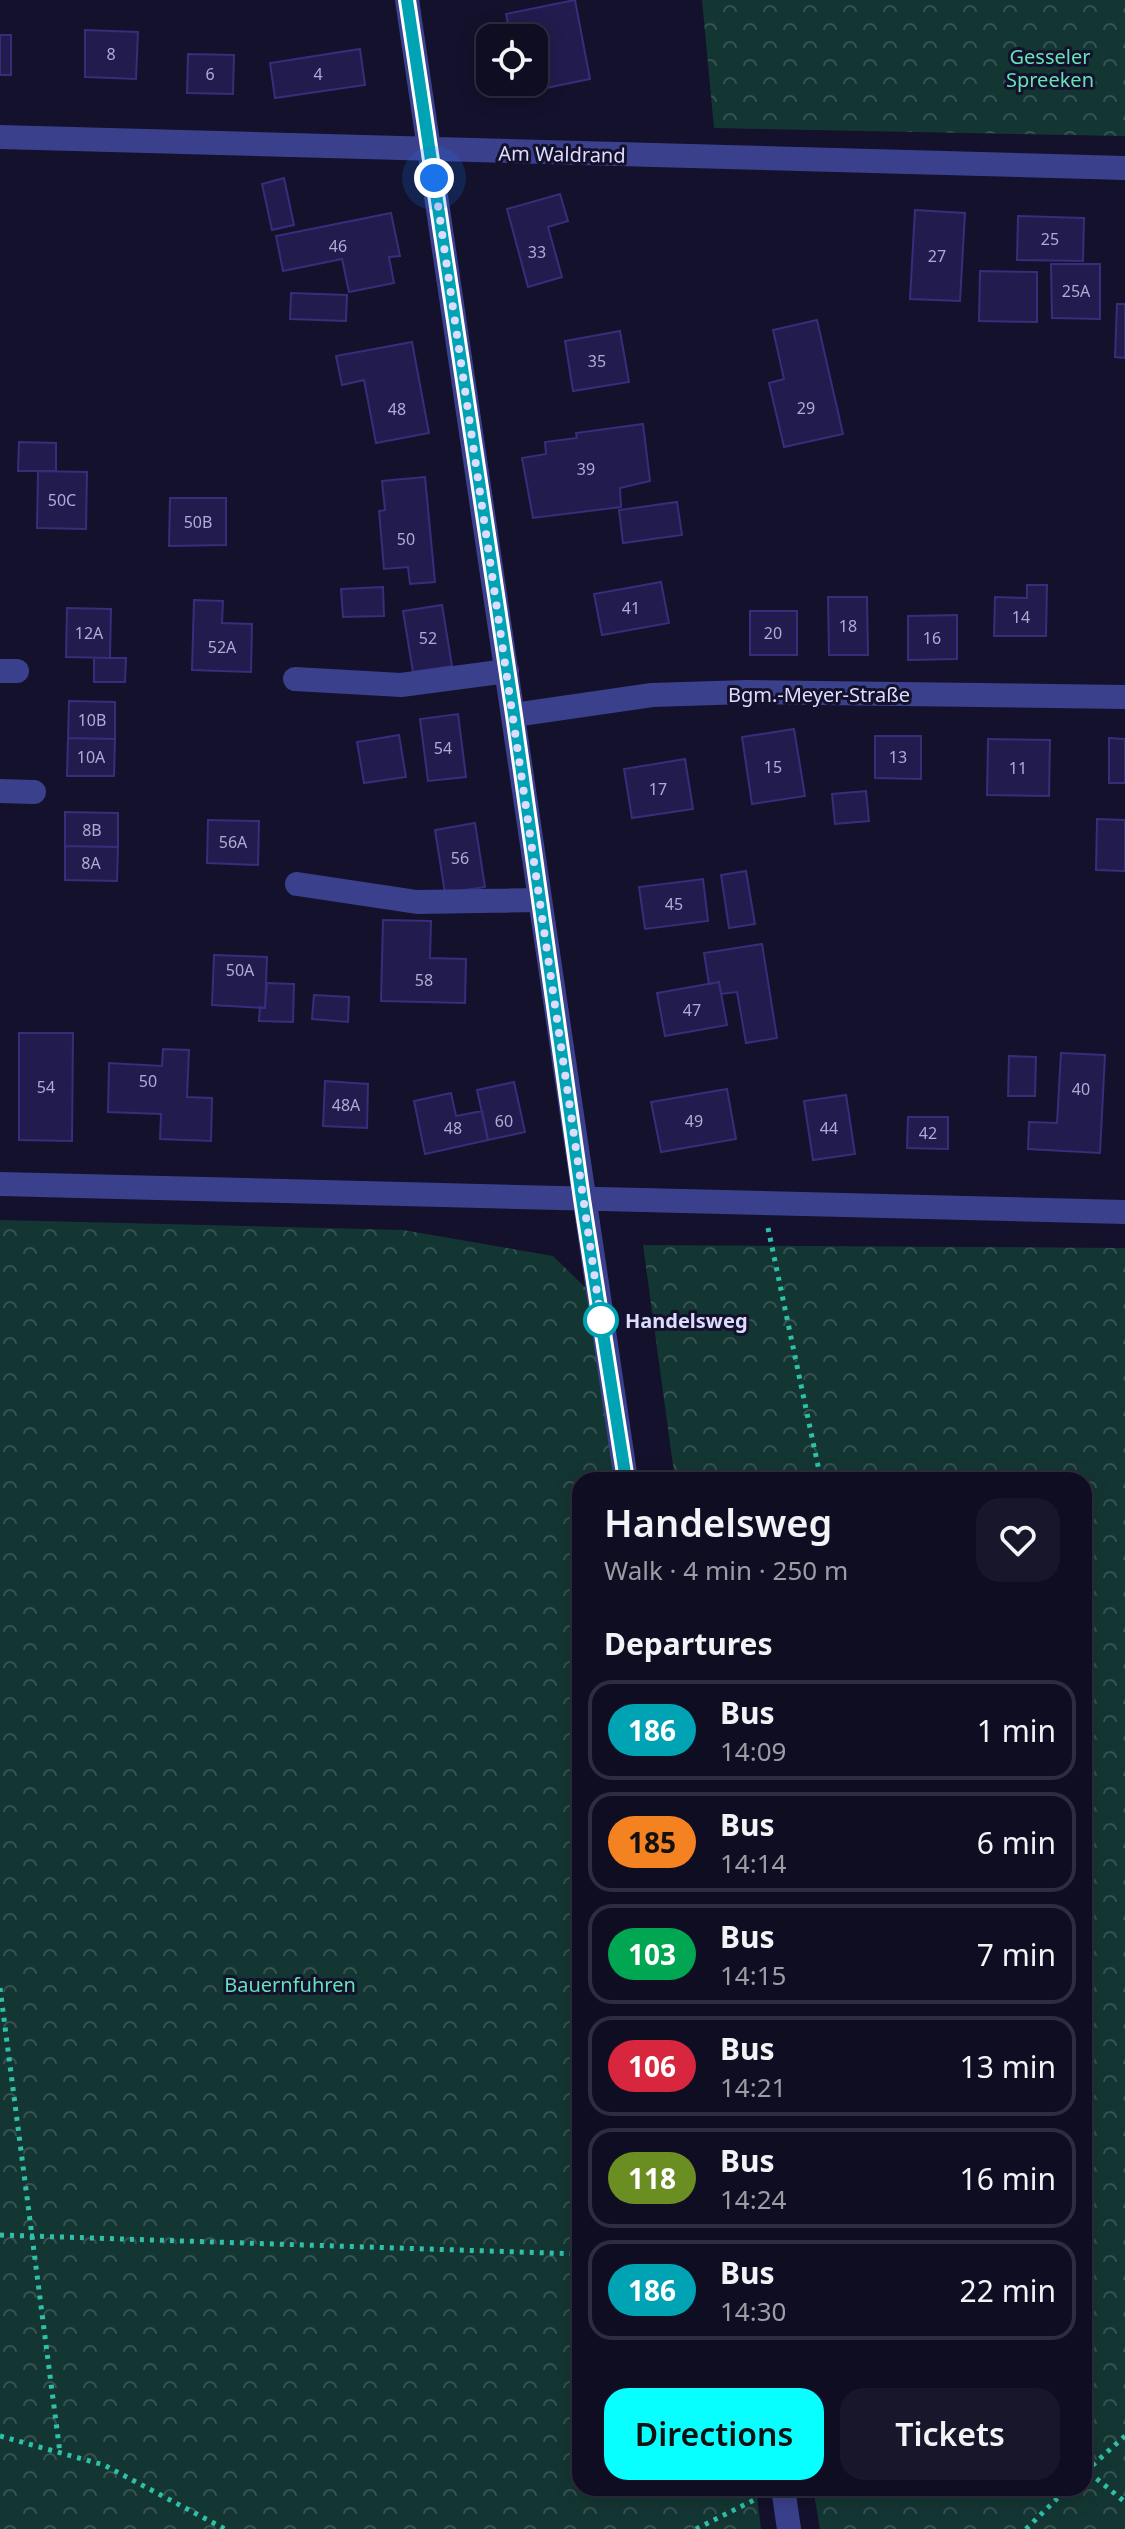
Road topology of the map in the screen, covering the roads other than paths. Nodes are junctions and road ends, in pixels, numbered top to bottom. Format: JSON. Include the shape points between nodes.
{"nodes":[{"id":1,"x":407,"y":0,"type":"edge"},
{"id":2,"x":0,"y":137,"type":"edge"},
{"id":3,"x":430,"y":149,"type":"junction"},
{"id":4,"x":1125,"y":168,"type":"edge"},
{"id":5,"x":507,"y":671,"type":"junction"},
{"id":6,"x":295,"y":679,"type":"dead end"},
{"id":7,"x":1125,"y":697,"type":"edge"},
{"id":8,"x":514,"y":715,"type":"junction"},
{"id":9,"x":0,"y":791,"type":"edge"},
{"id":10,"x":34,"y":792,"type":"dead end"},
{"id":11,"x":297,"y":884,"type":"dead end"},
{"id":12,"x":540,"y":900,"type":"junction"},
{"id":13,"x":0,"y":1184,"type":"edge"},
{"id":14,"x":582,"y":1199,"type":"junction"},
{"id":15,"x":1125,"y":1212,"type":"edge"},
{"id":16,"x":625,"y":1472,"type":"edge"},
{"id":17,"x":775,"y":2496,"type":"edge"},
{"id":18,"x":789,"y":2529,"type":"edge"}],
"edges":[{"from":1,"to":3,"type":"street"},
{"from":2,"to":3,"type":"street","name":"Am Waldrand"},
{"from":3,"to":4,"type":"street","name":"Am Waldrand"},
{"from":3,"to":5,"type":"street"},
{"from":5,"to":6,"type":"street","via":[[401,685]]},
{"from":5,"to":8,"type":"street"},
{"from":7,"to":8,"type":"street","name":"Bgm.-Meyer-Straße","via":[[652,695]]},
{"from":8,"to":12,"type":"street"},
{"from":9,"to":10,"type":"street"},
{"from":11,"to":12,"type":"street","via":[[417,902]]},
{"from":12,"to":14,"type":"street"},
{"from":13,"to":14,"type":"street"},
{"from":14,"to":15,"type":"street"},
{"from":14,"to":16,"type":"street"},
{"from":17,"to":18,"type":"street"}]}
